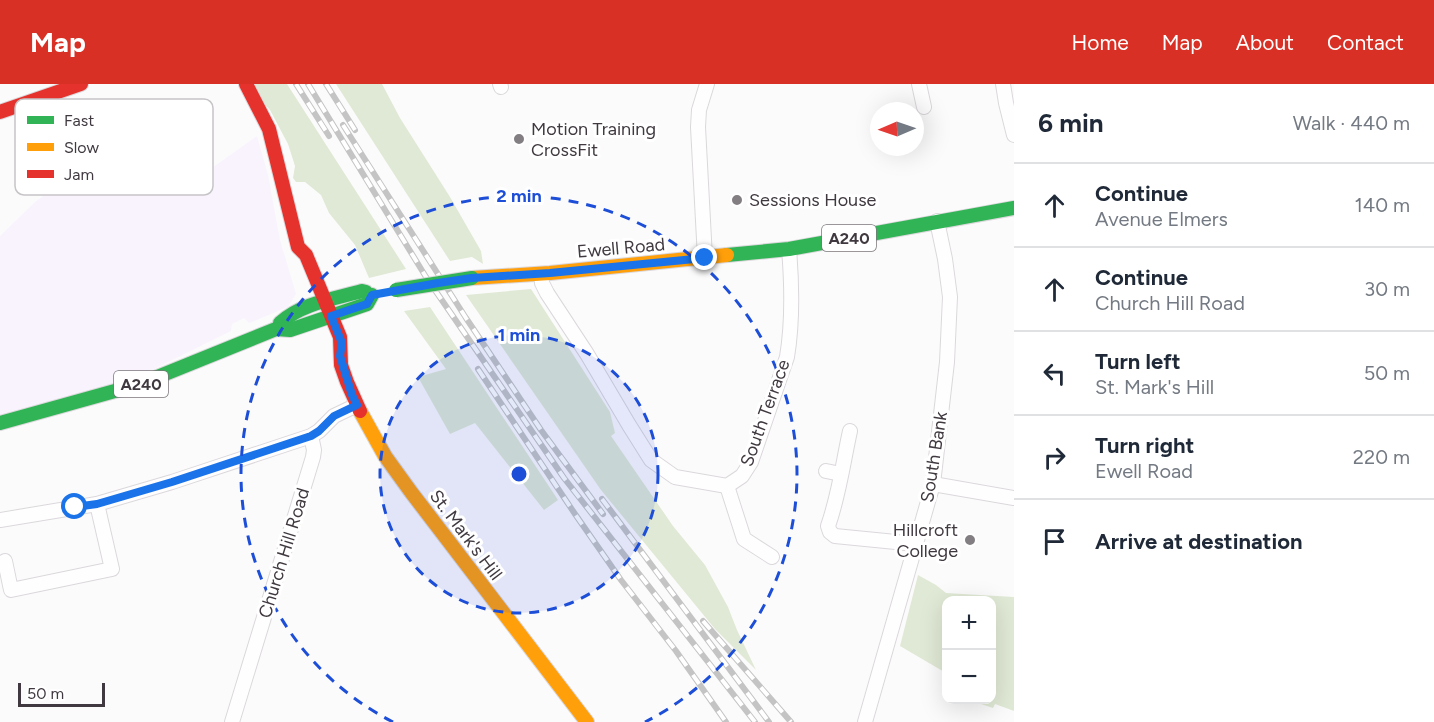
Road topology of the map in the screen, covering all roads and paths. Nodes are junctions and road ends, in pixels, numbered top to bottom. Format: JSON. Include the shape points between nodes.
{"nodes":[{"id":1,"x":81,"y":84,"type":"edge"},
{"id":2,"x":246,"y":84,"type":"edge"},
{"id":3,"x":706,"y":84,"type":"edge"},
{"id":4,"x":920,"y":84,"type":"edge"},
{"id":5,"x":1003,"y":84,"type":"edge"},
{"id":6,"x":38,"y":99,"type":"edge"},
{"id":7,"x":923,"y":102,"type":"edge"},
{"id":8,"x":15,"y":107,"type":"edge"},
{"id":9,"x":0,"y":112,"type":"edge"},
{"id":10,"x":1014,"y":135,"type":"edge"},
{"id":11,"x":1014,"y":208,"type":"edge"},
{"id":12,"x":937,"y":221,"type":"junction"},
{"id":13,"x":298,"y":247,"type":"junction"},
{"id":14,"x":789,"y":249,"type":"junction"},
{"id":15,"x":705,"y":258,"type":"junction"},
{"id":16,"x":541,"y":274,"type":"junction"},
{"id":17,"x":372,"y":295,"type":"junction"},
{"id":18,"x":312,"y":296,"type":"junction"},
{"id":19,"x":325,"y":318,"type":"junction"},
{"id":20,"x":276,"y":329,"type":"junction"},
{"id":21,"x":357,"y":405,"type":"junction"},
{"id":22,"x":0,"y":423,"type":"edge"},
{"id":23,"x":850,"y":431,"type":"dead end"},
{"id":24,"x":311,"y":436,"type":"junction"},
{"id":25,"x":826,"y":471,"type":"dead end"},
{"id":26,"x":841,"y":474,"type":"junction"},
{"id":27,"x":933,"y":484,"type":"junction"},
{"id":28,"x":727,"y":486,"type":"junction"},
{"id":29,"x":1014,"y":498,"type":"edge"},
{"id":30,"x":97,"y":504,"type":"junction"},
{"id":31,"x":0,"y":520,"type":"edge"},
{"id":32,"x":916,"y":544,"type":"junction"},
{"id":33,"x":772,"y":557,"type":"dead end"},
{"id":34,"x":5,"y":561,"type":"dead end"},
{"id":35,"x":232,"y":722,"type":"edge"},
{"id":36,"x":587,"y":722,"type":"edge"},
{"id":37,"x":865,"y":722,"type":"edge"}],
"edges":[{"from":1,"to":6,"type":"main road"},
{"from":2,"to":13,"type":"main road","via":[[269,129]]},
{"from":3,"to":15,"type":"street","via":[[698,128]]},
{"from":4,"to":7,"type":"street"},
{"from":5,"to":10,"type":"street"},
{"from":8,"to":9,"type":"main road"},
{"from":11,"to":12,"type":"main road","name":"Ewell Road","number":"A240"},
{"from":12,"to":14,"type":"main road","name":"Ewell Road","number":"A240"},
{"from":12,"to":27,"type":"street","name":"South Bank","via":[[950,297]]},
{"from":13,"to":18,"type":"main road","via":[[306,255]]},
{"from":13,"to":18,"type":"main road","via":[[295,259]]},
{"from":14,"to":15,"type":"main road","name":"Ewell Road","number":"A240"},
{"from":14,"to":28,"type":"street","name":"South Terrace","via":[[792,298],[787,357],[751,462],[742,476]]},
{"from":15,"to":16,"type":"main road","name":"Ewell Road","number":"A240"},
{"from":16,"to":17,"type":"main road","name":"Ewell Road","number":"A240","bridge":true,"via":[[472,278]]},
{"from":16,"to":28,"type":"street","name":"South Terrace","via":[[547,293],[651,460],[675,477]]},
{"from":17,"to":18,"type":"main road","name":"Ewell Road","number":"A240","via":[[362,291]]},
{"from":17,"to":19,"type":"main road","name":"Ewell Road","number":"A240","via":[[367,304]]},
{"from":18,"to":19,"type":"main road","name":"St. Mark's Hill"},
{"from":18,"to":20,"type":"main road","number":"A240"},
{"from":19,"to":20,"type":"main road","number":"A240","via":[[290,330]]},
{"from":19,"to":21,"type":"main road","name":"St. Mark's Hill","via":[[330,346],[340,356]]},
{"from":20,"to":22,"type":"main road","number":"A240","via":[[140,384]]},
{"from":21,"to":24,"type":"street","via":[[334,416]]},
{"from":21,"to":36,"type":"main road","name":"St. Mark's Hill","via":[[390,465]]},
{"from":23,"to":26,"type":"street"},
{"from":24,"to":30,"type":"street"},
{"from":24,"to":35,"type":"street","name":"Church Hill Road","via":[[314,457]]},
{"from":25,"to":26,"type":"street"},
{"from":26,"to":32,"type":"street","via":[[828,526],[835,536]]},
{"from":27,"to":29,"type":"street"},
{"from":27,"to":32,"type":"street","name":"South Bank"},
{"from":28,"to":33,"type":"street","via":[[744,540]]},
{"from":30,"to":31,"type":"street"},
{"from":30,"to":34,"type":"street","via":[[112,569],[11,590]]},
{"from":32,"to":37,"type":"street","name":"South Bank"}]}
